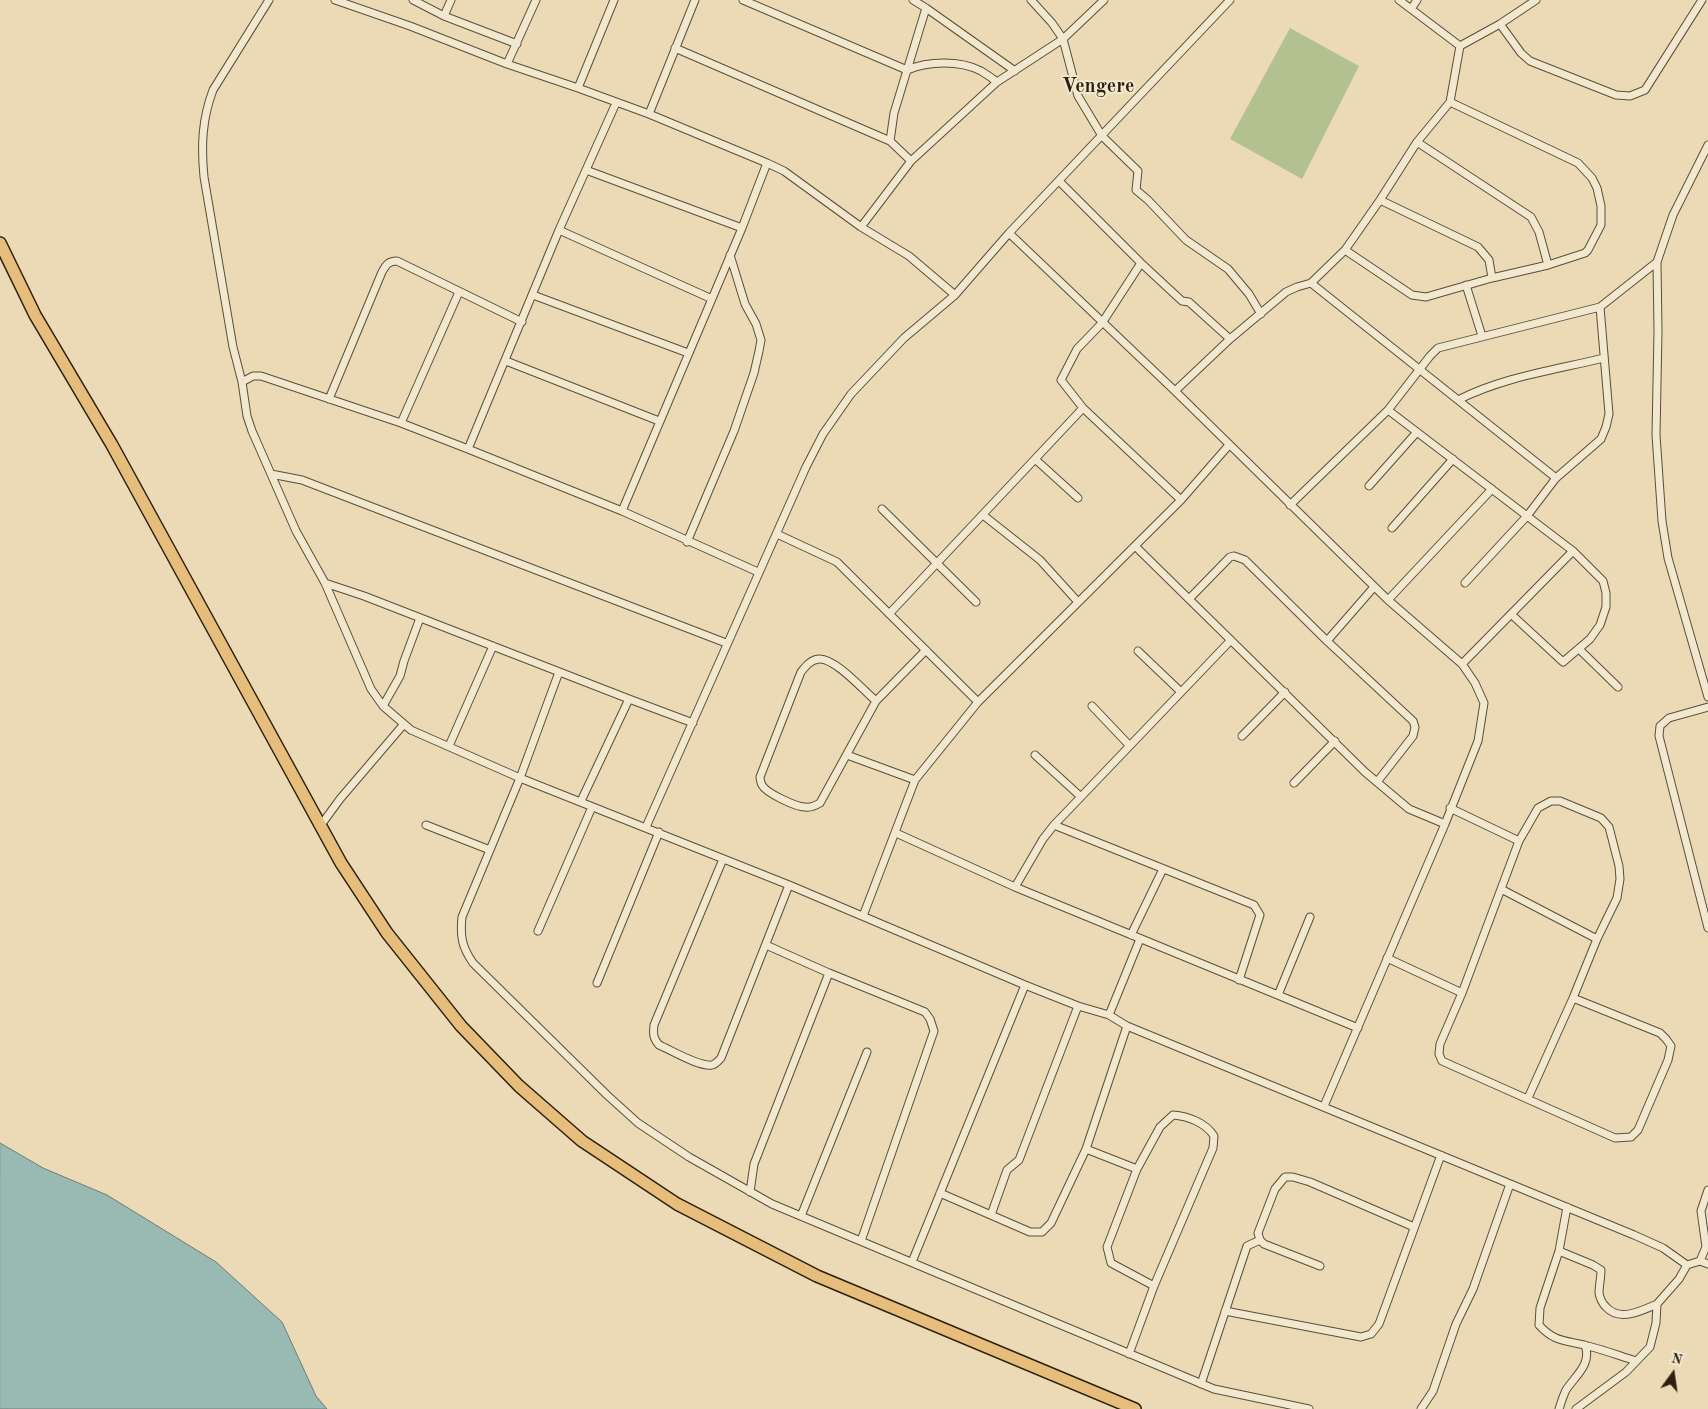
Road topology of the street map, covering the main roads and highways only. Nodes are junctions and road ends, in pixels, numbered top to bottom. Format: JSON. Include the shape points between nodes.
{"nodes":[{"id":1,"x":0,"y":243,"type":"edge"},
{"id":2,"x":1134,"y":1409,"type":"edge"}],
"edges":[{"from":1,"to":2,"type":"main road","via":[[35,315],[112,445],[342,863],[387,933],[461,1026],[519,1086],[582,1141],[677,1204],[817,1276]]}]}
